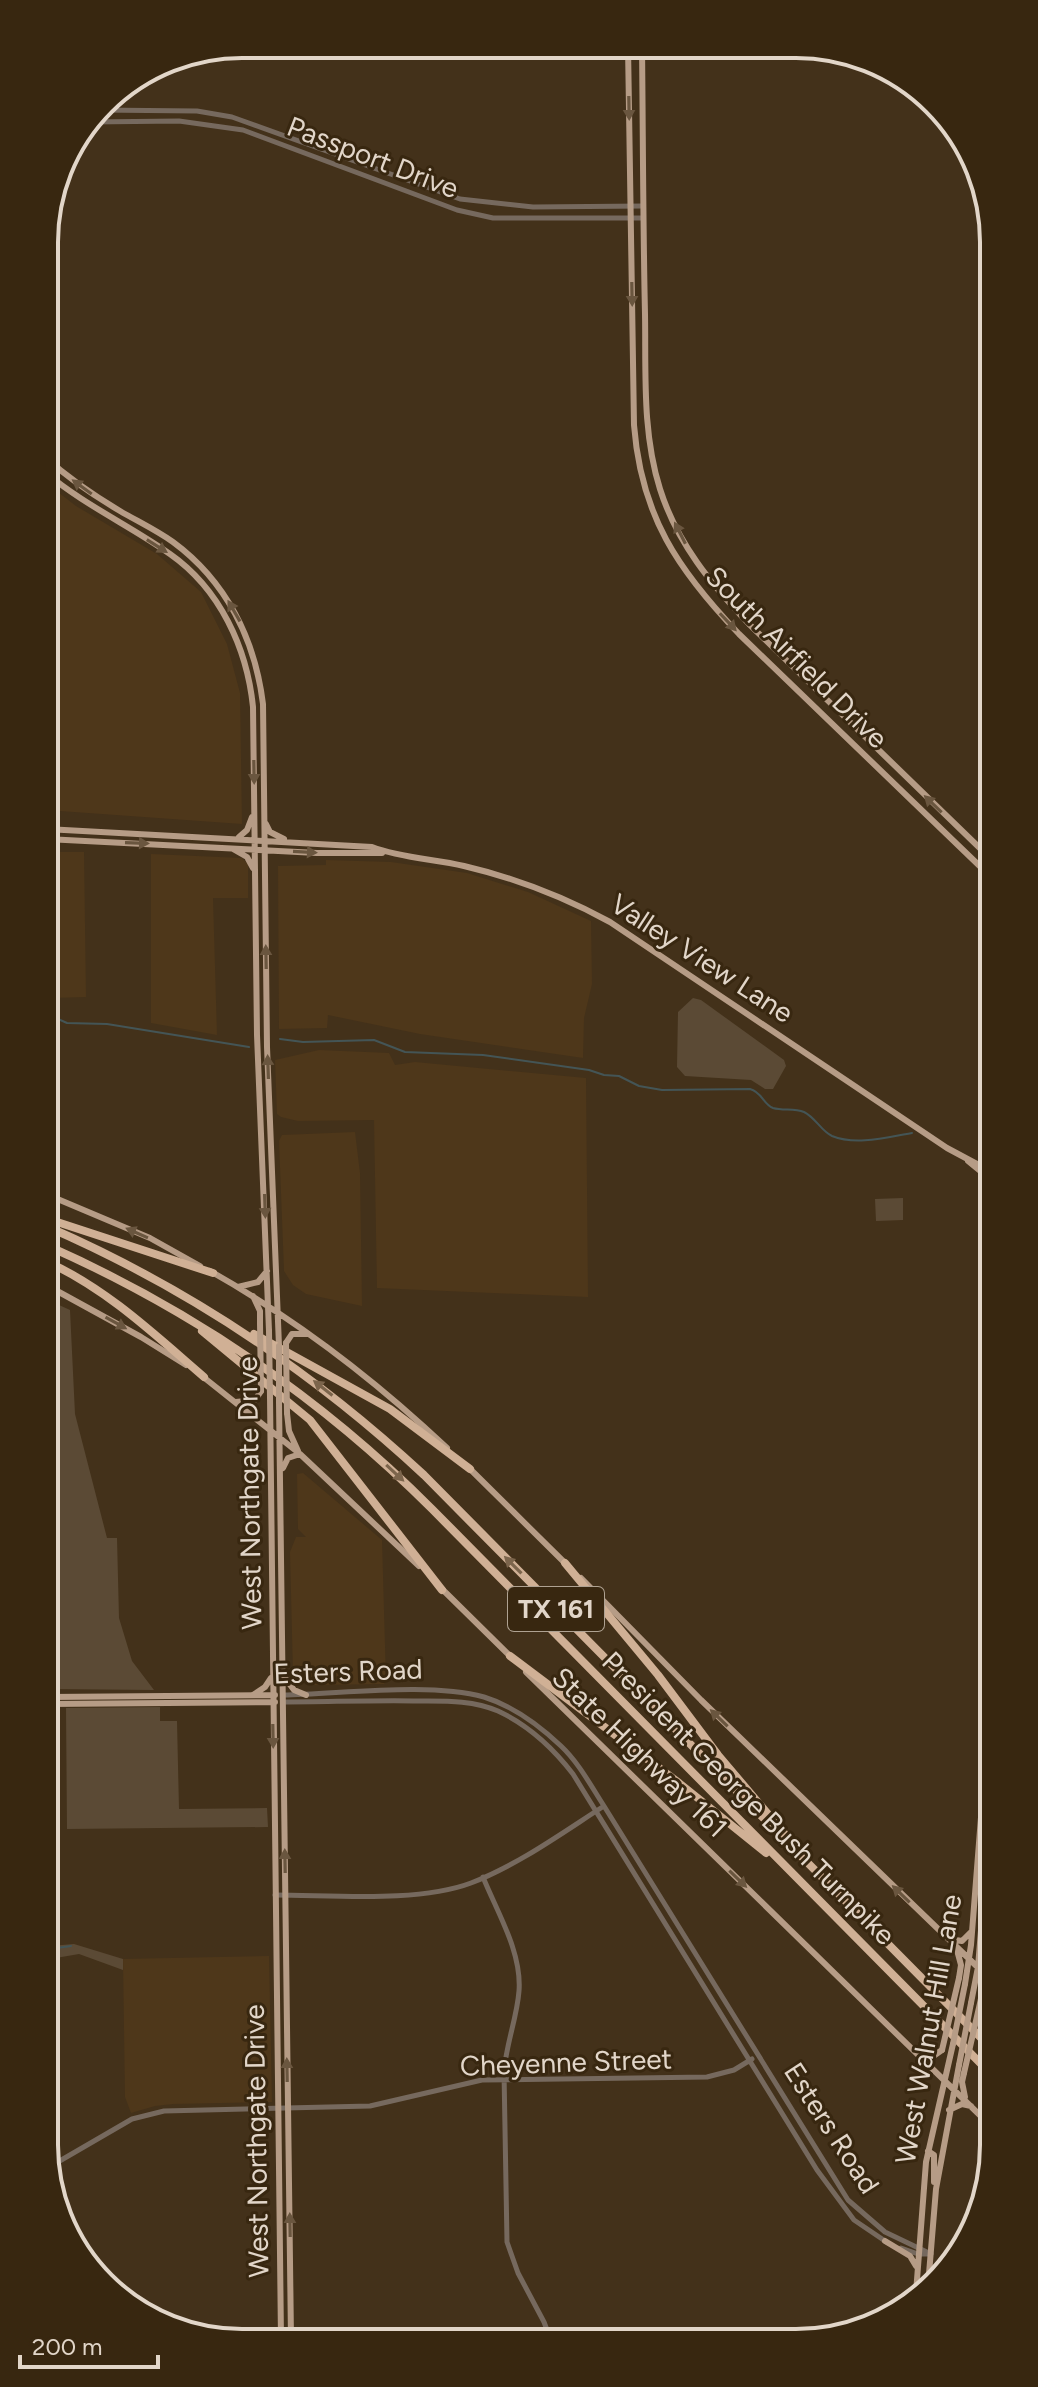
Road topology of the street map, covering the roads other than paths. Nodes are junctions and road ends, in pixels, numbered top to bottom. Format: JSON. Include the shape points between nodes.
{"nodes":[{"id":1,"x":628,"y":58,"type":"edge"},
{"id":2,"x":642,"y":58,"type":"edge"},
{"id":3,"x":628,"y":76,"type":"junction"},
{"id":4,"x":642,"y":76,"type":"junction"},
{"id":5,"x":115,"y":110,"type":"edge"},
{"id":6,"x":103,"y":122,"type":"edge"},
{"id":7,"x":631,"y":205,"type":"junction"},
{"id":8,"x":643,"y":206,"type":"junction"},
{"id":9,"x":533,"y":207,"type":"junction"},
{"id":10,"x":533,"y":218,"type":"junction"},
{"id":11,"x":631,"y":218,"type":"junction"},
{"id":12,"x":643,"y":218,"type":"junction"},
{"id":13,"x":58,"y":468,"type":"edge"},
{"id":14,"x":58,"y":482,"type":"edge"},
{"id":15,"x":122,"y":512,"type":"junction"},
{"id":16,"x":116,"y":522,"type":"junction"},
{"id":17,"x":777,"y":652,"type":"junction"},
{"id":18,"x":767,"y":662,"type":"junction"},
{"id":19,"x":260,"y":684,"type":"junction"},
{"id":20,"x":250,"y":685,"type":"junction"},
{"id":21,"x":254,"y":810,"type":"junction"},
{"id":22,"x":265,"y":821,"type":"junction"},
{"id":23,"x":58,"y":830,"type":"edge"},
{"id":24,"x":234,"y":839,"type":"junction"},
{"id":25,"x":58,"y":840,"type":"edge"},
{"id":26,"x":254,"y":840,"type":"junction"},
{"id":27,"x":295,"y":842,"type":"junction"},
{"id":28,"x":266,"y":844,"type":"junction"},
{"id":29,"x":230,"y":847,"type":"junction"},
{"id":30,"x":254,"y":848,"type":"junction"},
{"id":31,"x":980,"y":848,"type":"edge"},
{"id":32,"x":282,"y":851,"type":"junction"},
{"id":33,"x":386,"y":853,"type":"junction"},
{"id":34,"x":980,"y":866,"type":"edge"},
{"id":35,"x":254,"y":870,"type":"junction"},
{"id":36,"x":265,"y":886,"type":"junction"},
{"id":37,"x":256,"y":984,"type":"junction"},
{"id":38,"x":266,"y":984,"type":"junction"},
{"id":39,"x":968,"y":1161,"type":"junction"},
{"id":40,"x":980,"y":1166,"type":"edge"},
{"id":41,"x":980,"y":1171,"type":"edge"},
{"id":42,"x":58,"y":1199,"type":"edge"},
{"id":43,"x":58,"y":1222,"type":"edge"},
{"id":44,"x":58,"y":1232,"type":"edge"},
{"id":45,"x":58,"y":1251,"type":"edge"},
{"id":46,"x":58,"y":1267,"type":"edge"},
{"id":47,"x":267,"y":1271,"type":"junction"},
{"id":48,"x":213,"y":1273,"type":"junction"},
{"id":49,"x":238,"y":1287,"type":"junction"},
{"id":50,"x":58,"y":1291,"type":"edge"},
{"id":51,"x":252,"y":1296,"type":"junction"},
{"id":52,"x":269,"y":1305,"type":"junction"},
{"id":53,"x":279,"y":1311,"type":"junction"},
{"id":54,"x":182,"y":1315,"type":"junction"},
{"id":55,"x":221,"y":1317,"type":"junction"},
{"id":56,"x":310,"y":1335,"type":"junction"},
{"id":57,"x":204,"y":1377,"type":"junction"},
{"id":58,"x":236,"y":1402,"type":"junction"},
{"id":59,"x":270,"y":1429,"type":"junction"},
{"id":60,"x":280,"y":1438,"type":"junction"},
{"id":61,"x":300,"y":1454,"type":"junction"},
{"id":62,"x":470,"y":1469,"type":"junction"},
{"id":63,"x":280,"y":1476,"type":"junction"},
{"id":64,"x":565,"y":1563,"type":"junction"},
{"id":65,"x":442,"y":1590,"type":"junction"},
{"id":66,"x":276,"y":1612,"type":"junction"},
{"id":67,"x":510,"y":1656,"type":"junction"},
{"id":68,"x":282,"y":1673,"type":"junction"},
{"id":69,"x":272,"y":1675,"type":"junction"},
{"id":70,"x":252,"y":1695,"type":"junction"},
{"id":71,"x":306,"y":1695,"type":"junction"},
{"id":72,"x":58,"y":1697,"type":"edge"},
{"id":73,"x":273,"y":1699,"type":"junction"},
{"id":74,"x":283,"y":1699,"type":"junction"},
{"id":75,"x":500,"y":1703,"type":"junction"},
{"id":76,"x":58,"y":1704,"type":"edge"},
{"id":77,"x":498,"y":1711,"type":"junction"},
{"id":78,"x":284,"y":1799,"type":"junction"},
{"id":79,"x":274,"y":1801,"type":"junction"},
{"id":80,"x":604,"y":1806,"type":"junction"},
{"id":81,"x":596,"y":1811,"type":"junction"},
{"id":82,"x":980,"y":1832,"type":"edge"},
{"id":83,"x":804,"y":1859,"type":"junction"},
{"id":84,"x":977,"y":1871,"type":"junction"},
{"id":85,"x":980,"y":1871,"type":"edge"},
{"id":86,"x":791,"y":1872,"type":"junction"},
{"id":87,"x":483,"y":1877,"type":"junction"},
{"id":88,"x":275,"y":1895,"type":"junction"},
{"id":89,"x":285,"y":1895,"type":"junction"},
{"id":90,"x":972,"y":1930,"type":"junction"},
{"id":91,"x":946,"y":1938,"type":"junction"},
{"id":92,"x":980,"y":1943,"type":"edge"},
{"id":93,"x":955,"y":1946,"type":"junction"},
{"id":94,"x":970,"y":1958,"type":"junction"},
{"id":95,"x":978,"y":1967,"type":"junction"},
{"id":96,"x":276,"y":1977,"type":"junction"},
{"id":97,"x":286,"y":1977,"type":"junction"},
{"id":98,"x":980,"y":2003,"type":"edge"},
{"id":99,"x":980,"y":2037,"type":"edge"},
{"id":100,"x":759,"y":2056,"type":"junction"},
{"id":101,"x":920,"y":2056,"type":"junction"},
{"id":102,"x":751,"y":2060,"type":"junction"},
{"id":103,"x":980,"y":2063,"type":"edge"},
{"id":104,"x":503,"y":2079,"type":"junction"},
{"id":105,"x":945,"y":2080,"type":"junction"},
{"id":106,"x":954,"y":2088,"type":"junction"},
{"id":107,"x":966,"y":2100,"type":"junction"},
{"id":108,"x":972,"y":2106,"type":"junction"},
{"id":109,"x":278,"y":2109,"type":"junction"},
{"id":110,"x":288,"y":2109,"type":"junction"},
{"id":111,"x":949,"y":2110,"type":"junction"},
{"id":112,"x":980,"y":2114,"type":"edge"},
{"id":113,"x":798,"y":2122,"type":"junction"},
{"id":114,"x":791,"y":2127,"type":"junction"},
{"id":115,"x":928,"y":2151,"type":"junction"},
{"id":116,"x":59,"y":2161,"type":"edge"},
{"id":117,"x":936,"y":2189,"type":"junction"},
{"id":118,"x":885,"y":2241,"type":"junction"},
{"id":119,"x":918,"y":2251,"type":"junction"},
{"id":120,"x":931,"y":2254,"type":"junction"},
{"id":121,"x":917,"y":2271,"type":"junction"},
{"id":122,"x":929,"y":2271,"type":"edge"},
{"id":123,"x":916,"y":2284,"type":"edge"},
{"id":124,"x":281,"y":2329,"type":"edge"},
{"id":125,"x":291,"y":2329,"type":"edge"},
{"id":126,"x":547,"y":2329,"type":"edge"}],
"edges":[{"from":1,"to":3,"type":"main road","name":"South Airfield Drive"},
{"from":2,"to":4,"type":"main road","name":"South Airfield Drive"},
{"from":3,"to":4,"type":"main road"},
{"from":3,"to":7,"type":"main road","name":"South Airfield Drive","one_way":true},
{"from":4,"to":8,"type":"main road","name":"South Airfield Drive"},
{"from":5,"to":9,"type":"street","name":"Passport Drive","via":[[232,117],[452,197]]},
{"from":6,"to":10,"type":"street","name":"Passport Drive","via":[[222,125],[457,210],[493,218]]},
{"from":7,"to":8,"type":"street","name":"Passport Drive"},
{"from":7,"to":9,"type":"street","name":"Passport Drive"},
{"from":7,"to":11,"type":"main road","name":"South Airfield Drive"},
{"from":8,"to":12,"type":"main road","name":"South Airfield Drive"},
{"from":9,"to":10,"type":"street"},
{"from":10,"to":11,"type":"street","name":"Passport Drive"},
{"from":11,"to":12,"type":"street","name":"Passport Drive"},
{"from":11,"to":18,"type":"main road","name":"South Airfield Drive","one_way":true,"via":[[634,425],[647,493],[684,572]]},
{"from":17,"to":12,"type":"main road","name":"South Airfield Drive","one_way":true,"via":[[711,584],[682,539],[660,489],[647,422]]},
{"from":15,"to":13,"type":"main road","name":"West Northgate Drive","one_way":true},
{"from":14,"to":16,"type":"main road","name":"West Northgate Drive"},
{"from":15,"to":16,"type":"main road"},
{"from":19,"to":15,"type":"main road","name":"West Northgate Drive","one_way":true,"via":[[241,623],[218,586],[171,541]]},
{"from":16,"to":20,"type":"main road","name":"West Northgate Drive","one_way":true,"via":[[172,555],[205,587],[232,628]]},
{"from":17,"to":18,"type":"main road"},
{"from":31,"to":17,"type":"main road","name":"South Airfield Drive","one_way":true},
{"from":18,"to":34,"type":"main road","name":"South Airfield Drive"},
{"from":19,"to":20,"type":"main road"},
{"from":19,"to":22,"type":"main road","name":"West Northgate Drive"},
{"from":20,"to":21,"type":"main road","name":"West Northgate Drive","one_way":true},
{"from":21,"to":24,"type":"main road","via":[[247,830]]},
{"from":21,"to":26,"type":"main road","name":"West Northgate Drive"},
{"from":22,"to":27,"type":"main road","via":[[274,835]]},
{"from":22,"to":28,"type":"main road","name":"West Northgate Drive"},
{"from":23,"to":24,"type":"main road","name":"Valley View Lane"},
{"from":24,"to":26,"type":"main road","name":"Valley View Lane"},
{"from":25,"to":29,"type":"main road","name":"Valley View Lane","one_way":true},
{"from":26,"to":28,"type":"main road","name":"Valley View Lane"},
{"from":26,"to":30,"type":"main road","name":"West Northgate Drive"},
{"from":27,"to":28,"type":"main road","name":"Valley View Lane"},
{"from":27,"to":33,"type":"main road","name":"Valley View Lane","via":[[372,847]]},
{"from":28,"to":30,"type":"main road","name":"Valley View Lane"},
{"from":28,"to":32,"type":"main road","name":"Valley View Lane"},
{"from":28,"to":36,"type":"main road","name":"West Northgate Drive"},
{"from":29,"to":30,"type":"main road","name":"Valley View Lane"},
{"from":29,"to":35,"type":"main road","via":[[247,857]]},
{"from":30,"to":35,"type":"main road","name":"West Northgate Drive"},
{"from":32,"to":33,"type":"main road","name":"Valley View Lane","one_way":true},
{"from":32,"to":36,"type":"main road","via":[[270,860]]},
{"from":33,"to":39,"type":"main road","name":"Valley View Lane","via":[[506,877],[586,909]]},
{"from":35,"to":37,"type":"main road","name":"West Northgate Drive"},
{"from":38,"to":36,"type":"main road","name":"West Northgate Drive","one_way":true},
{"from":37,"to":38,"type":"main road"},
{"from":37,"to":47,"type":"main road","name":"West Northgate Drive","one_way":true},
{"from":53,"to":38,"type":"main road","name":"West Northgate Drive","one_way":true},
{"from":39,"to":40,"type":"main road","name":"Valley View Lane"},
{"from":39,"to":41,"type":"main road","name":"Valley View Lane"},
{"from":48,"to":42,"type":"main road","one_way":true,"via":[[150,1238]]},
{"from":43,"to":48,"type":"highway"},
{"from":44,"to":55,"type":"highway","name":"President George Bush Turnpike","number":"TX 161"},
{"from":45,"to":54,"type":"highway","name":"President George Bush Turnpike","number":"TX 161"},
{"from":46,"to":57,"type":"highway","via":[[115,1301]]},
{"from":47,"to":49,"type":"main road","via":[[258,1282]]},
{"from":47,"to":52,"type":"main road","name":"West Northgate Drive"},
{"from":48,"to":49,"type":"main road"},
{"from":49,"to":51,"type":"main road"},
{"from":50,"to":57,"type":"main road","name":"State Highway 161","one_way":true},
{"from":51,"to":52,"type":"main road"},
{"from":51,"to":58,"type":"main road","bridge":true,"via":[[260,1311],[261,1391],[255,1400]]},
{"from":52,"to":53,"type":"main road"},
{"from":52,"to":59,"type":"main road","name":"West Northgate Drive","bridge":true},
{"from":53,"to":56,"type":"main road"},
{"from":53,"to":60,"type":"main road","name":"West Northgate Drive","bridge":true},
{"from":54,"to":65,"type":"highway","via":[[310,1420]]},
{"from":54,"to":86,"type":"highway","name":"President George Bush Turnpike","number":"TX 161","one_way":true,"via":[[292,1387],[384,1463]]},
{"from":55,"to":62,"type":"highway","via":[[390,1409]]},
{"from":83,"to":55,"type":"highway","name":"President George Bush Turnpike","number":"TX 161","one_way":true,"via":[[416,1468],[318,1384]]},
{"from":56,"to":61,"type":"main road","bridge":true,"via":[[292,1334],[286,1343],[289,1431]]},
{"from":56,"to":62,"type":"main road","via":[[408,1411]]},
{"from":57,"to":58,"type":"main road","name":"State Highway 161"},
{"from":58,"to":59,"type":"main road","name":"State Highway 161"},
{"from":59,"to":60,"type":"main road","name":"State Highway 161"},
{"from":59,"to":66,"type":"main road","name":"West Northgate Drive"},
{"from":60,"to":61,"type":"main road","name":"State Highway 161"},
{"from":60,"to":63,"type":"main road","name":"West Northgate Drive"},
{"from":61,"to":63,"type":"main road","via":[[288,1458]]},
{"from":61,"to":65,"type":"main road","name":"State Highway 161"},
{"from":62,"to":64,"type":"main road"},
{"from":63,"to":66,"type":"main road","name":"West Northgate Drive"},
{"from":64,"to":83,"type":"highway"},
{"from":91,"to":64,"type":"main road","one_way":true},
{"from":65,"to":67,"type":"main road","name":"State Highway 161"},
{"from":66,"to":68,"type":"main road","name":"West Northgate Drive"},
{"from":66,"to":69,"type":"main road","name":"West Northgate Drive"},
{"from":67,"to":86,"type":"highway"},
{"from":67,"to":101,"type":"main road","name":"State Highway 161","one_way":true},
{"from":68,"to":71,"type":"main road","via":[[294,1690]]},
{"from":68,"to":74,"type":"main road","name":"West Northgate Drive"},
{"from":69,"to":70,"type":"main road"},
{"from":69,"to":73,"type":"main road","name":"West Northgate Drive"},
{"from":70,"to":72,"type":"main road","name":"Esters Road"},
{"from":70,"to":73,"type":"main road","name":"Esters Road"},
{"from":71,"to":74,"type":"street","name":"Esters Road"},
{"from":71,"to":75,"type":"street","name":"Esters Road","via":[[433,1690]]},
{"from":73,"to":74,"type":"main road","name":"Esters Road"},
{"from":73,"to":76,"type":"main road","name":"Esters Road"},
{"from":73,"to":79,"type":"main road","name":"West Northgate Drive","one_way":true},
{"from":74,"to":77,"type":"street","name":"Esters Road","via":[[461,1702]]},
{"from":74,"to":78,"type":"main road","name":"West Northgate Drive"},
{"from":75,"to":77,"type":"street"},
{"from":75,"to":80,"type":"street","name":"Esters Road","via":[[563,1748]]},
{"from":77,"to":81,"type":"street","name":"Esters Road","via":[[523,1725],[564,1762]]},
{"from":78,"to":79,"type":"main road"},
{"from":89,"to":78,"type":"main road","name":"West Northgate Drive","one_way":true},
{"from":79,"to":88,"type":"main road","name":"West Northgate Drive"},
{"from":80,"to":81,"type":"street"},
{"from":80,"to":100,"type":"street","name":"Esters Road"},
{"from":81,"to":87,"type":"street"},
{"from":81,"to":102,"type":"street","name":"Esters Road"},
{"from":82,"to":84,"type":"main road","name":"West Walnut Hill Lane"},
{"from":83,"to":99,"type":"highway","name":"President George Bush Turnpike","number":"TX 161"},
{"from":84,"to":85,"type":"main road"},
{"from":84,"to":90,"type":"main road","name":"West Walnut Hill Lane"},
{"from":86,"to":103,"type":"highway","name":"President George Bush Turnpike","number":"TX 161"},
{"from":87,"to":89,"type":"street","via":[[447,1889],[405,1894]]},
{"from":87,"to":104,"type":"street","via":[[520,1976]]},
{"from":88,"to":89,"type":"street"},
{"from":88,"to":96,"type":"main road","name":"West Northgate Drive"},
{"from":89,"to":97,"type":"main road","name":"West Northgate Drive"},
{"from":90,"to":91,"type":"main road","via":[[962,1941]]},
{"from":90,"to":94,"type":"main road","name":"West Walnut Hill Lane"},
{"from":91,"to":93,"type":"main road"},
{"from":92,"to":95,"type":"main road","name":"West Walnut Hill Lane"},
{"from":93,"to":94,"type":"main road"},
{"from":93,"to":101,"type":"main road","bridge":true,"via":[[961,1965],[942,2050],[932,2057]]},
{"from":94,"to":95,"type":"main road"},
{"from":94,"to":105,"type":"main road","name":"West Walnut Hill Lane","bridge":true},
{"from":95,"to":106,"type":"main road","name":"West Walnut Hill Lane","bridge":true},
{"from":96,"to":97,"type":"main road"},
{"from":96,"to":109,"type":"main road","name":"West Northgate Drive"},
{"from":110,"to":97,"type":"main road","name":"West Northgate Drive","one_way":true},
{"from":98,"to":107,"type":"main road","bridge":true,"via":[[964,2073]]},
{"from":100,"to":102,"type":"street","name":"Cheyenne Street"},
{"from":100,"to":113,"type":"street","name":"Esters Road"},
{"from":101,"to":105,"type":"main road","name":"State Highway 161"},
{"from":102,"to":104,"type":"street","name":"Cheyenne Street","via":[[707,2077]]},
{"from":102,"to":114,"type":"street","name":"Esters Road"},
{"from":104,"to":110,"type":"street","name":"Cheyenne Street","via":[[458,2084],[370,2106]]},
{"from":104,"to":126,"type":"street","via":[[507,2242]]},
{"from":105,"to":106,"type":"main road","name":"State Highway 161"},
{"from":105,"to":115,"type":"main road","name":"West Walnut Hill Lane"},
{"from":106,"to":107,"type":"main road","name":"State Highway 161"},
{"from":106,"to":111,"type":"main road","name":"West Walnut Hill Lane"},
{"from":107,"to":108,"type":"main road","name":"State Highway 161"},
{"from":108,"to":111,"type":"main road"},
{"from":108,"to":112,"type":"main road","name":"State Highway 161"},
{"from":109,"to":110,"type":"street","name":"Cheyenne Street"},
{"from":109,"to":116,"type":"street","name":"Cheyenne Street","via":[[144,2114]]},
{"from":109,"to":124,"type":"main road","name":"West Northgate Drive"},
{"from":125,"to":110,"type":"main road","name":"West Northgate Drive","one_way":true},
{"from":111,"to":117,"type":"main road","name":"West Walnut Hill Lane"},
{"from":113,"to":114,"type":"street"},
{"from":113,"to":119,"type":"street","name":"Esters Road","via":[[851,2205]]},
{"from":114,"to":118,"type":"street","name":"Esters Road","via":[[846,2210]]},
{"from":115,"to":117,"type":"main road","via":[[934,2155]]},
{"from":115,"to":119,"type":"main road","name":"West Walnut Hill Lane"},
{"from":117,"to":120,"type":"main road","name":"West Walnut Hill Lane"},
{"from":118,"to":119,"type":"street","name":"Esters Road"},
{"from":118,"to":121,"type":"main road","via":[[910,2256]]},
{"from":119,"to":120,"type":"street","name":"Esters Road"},
{"from":119,"to":121,"type":"main road","name":"West Walnut Hill Lane"},
{"from":120,"to":122,"type":"main road","name":"West Walnut Hill Lane"},
{"from":121,"to":123,"type":"main road","name":"West Walnut Hill Lane"}]}
